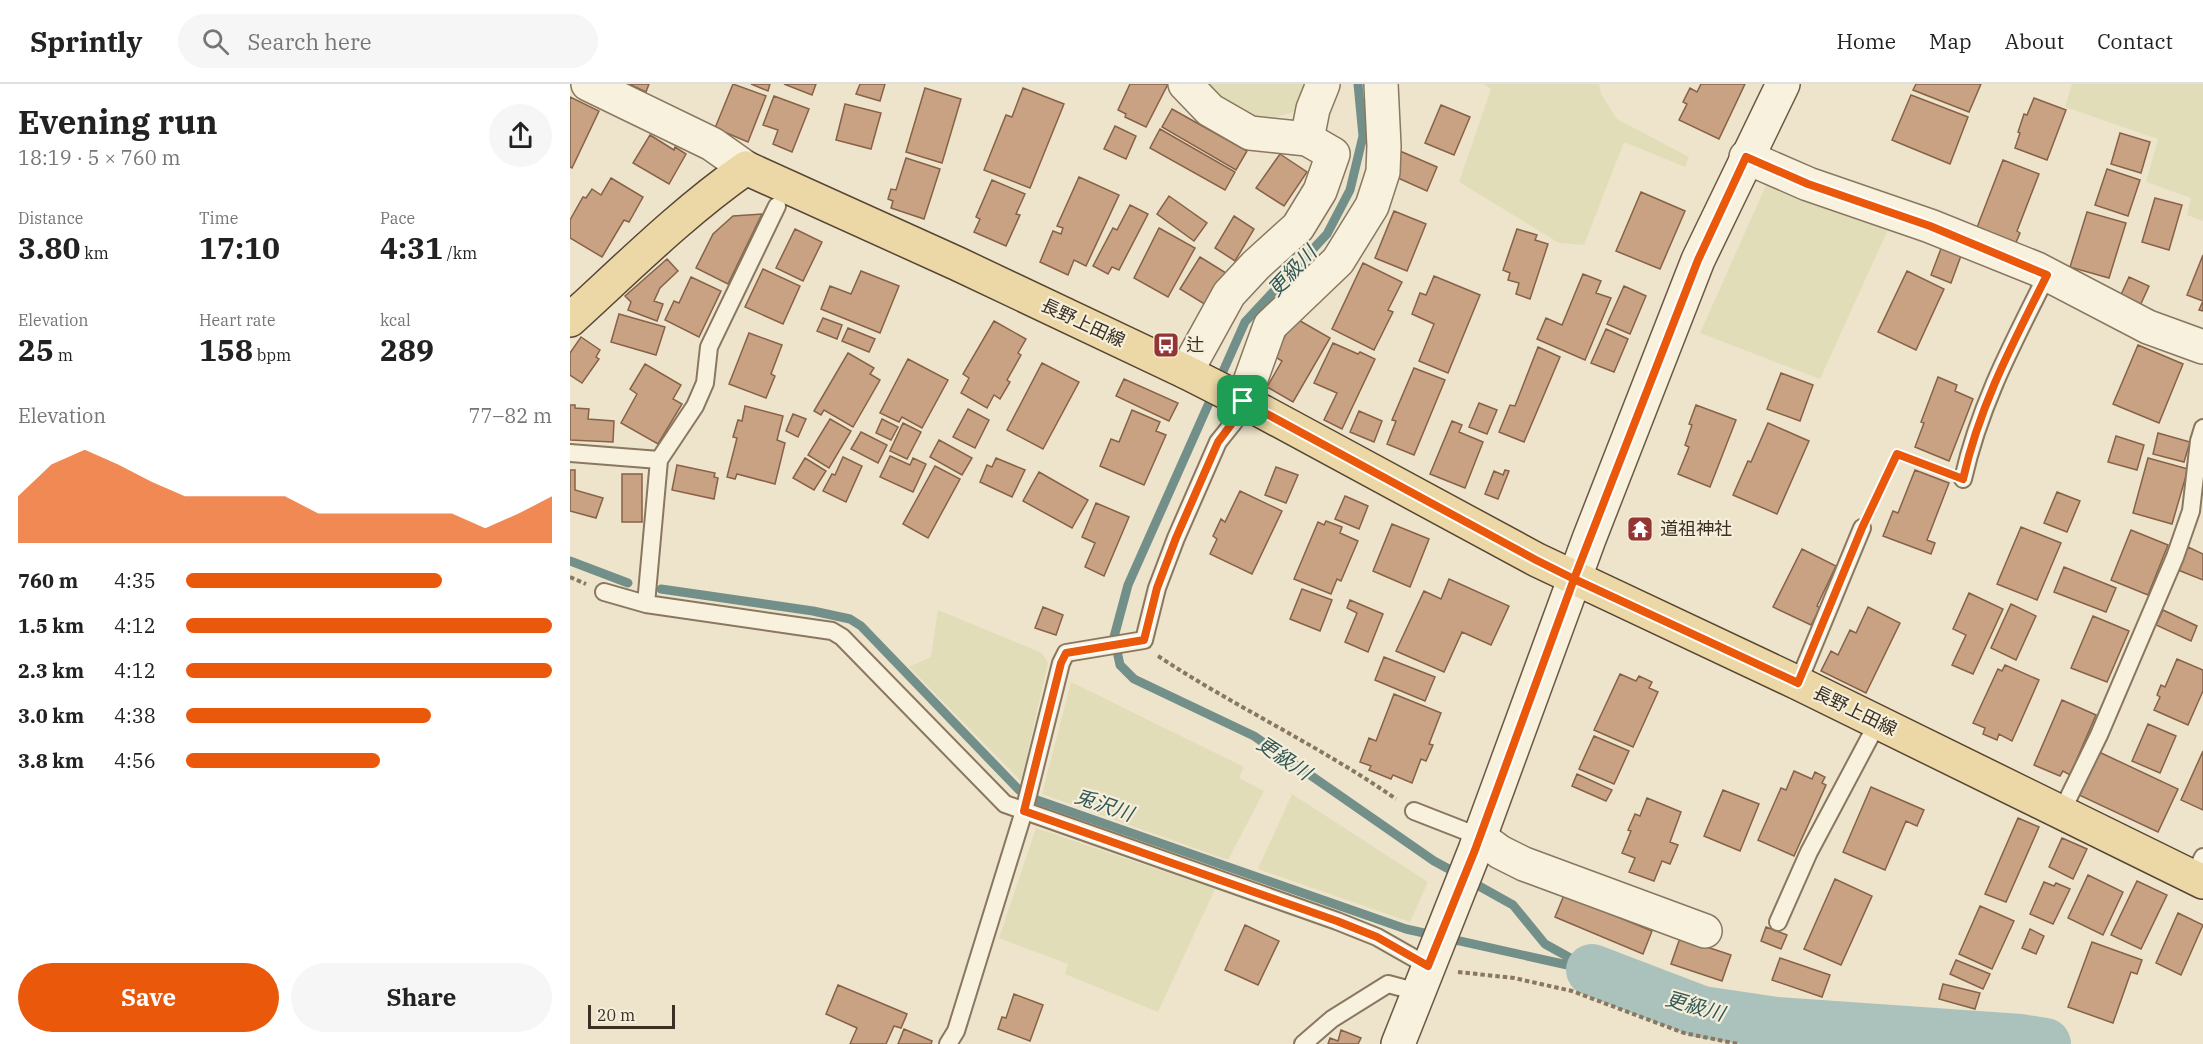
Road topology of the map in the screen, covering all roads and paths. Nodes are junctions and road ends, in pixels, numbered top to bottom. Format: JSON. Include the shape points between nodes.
{"nodes":[{"id":1,"x":588,"y":84,"type":"edge"},
{"id":2,"x":1185,"y":84,"type":"edge"},
{"id":3,"x":1323,"y":84,"type":"edge"},
{"id":4,"x":1381,"y":84,"type":"edge"},
{"id":5,"x":1783,"y":84,"type":"edge"},
{"id":6,"x":1307,"y":139,"type":"junction"},
{"id":7,"x":1746,"y":157,"type":"junction"},
{"id":8,"x":746,"y":168,"type":"junction"},
{"id":9,"x":777,"y":206,"type":"dead end"},
{"id":10,"x":2047,"y":275,"type":"junction"},
{"id":11,"x":570,"y":320,"type":"edge"},
{"id":12,"x":2203,"y":347,"type":"edge"},
{"id":13,"x":1192,"y":376,"type":"junction"},
{"id":14,"x":1239,"y":399,"type":"junction"},
{"id":15,"x":2203,"y":428,"type":"edge"},
{"id":16,"x":570,"y":453,"type":"edge"},
{"id":17,"x":659,"y":460,"type":"junction"},
{"id":18,"x":1963,"y":479,"type":"joint"},
{"id":19,"x":1862,"y":528,"type":"joint"},
{"id":20,"x":1574,"y":579,"type":"junction"},
{"id":21,"x":604,"y":592,"type":"dead end"},
{"id":22,"x":646,"y":604,"type":"junction"},
{"id":23,"x":1140,"y":641,"type":"junction"},
{"id":24,"x":1798,"y":683,"type":"junction"},
{"id":25,"x":1878,"y":722,"type":"junction"},
{"id":26,"x":1024,"y":808,"type":"junction"},
{"id":27,"x":1413,"y":811,"type":"joint"},
{"id":28,"x":2061,"y":813,"type":"junction"},
{"id":29,"x":1477,"y":843,"type":"junction"},
{"id":30,"x":2200,"y":872,"type":"edge"},
{"id":31,"x":1778,"y":921,"type":"dead end"},
{"id":32,"x":1705,"y":931,"type":"dead end"},
{"id":33,"x":1426,"y":971,"type":"junction"},
{"id":34,"x":1405,"y":1042,"type":"edge"},
{"id":35,"x":948,"y":1044,"type":"edge"},
{"id":36,"x":1303,"y":1044,"type":"edge"},
{"id":37,"x":1738,"y":1044,"type":"edge"}],
"edges":[{"from":1,"to":8,"type":"street","via":[[712,144]]},
{"from":2,"to":6,"type":"street","via":[[1210,110],[1250,133]]},
{"from":3,"to":6,"type":"street","via":[[1312,109]]},
{"from":4,"to":14,"type":"street","via":[[1383,172],[1372,206],[1338,261],[1270,326]]},
{"from":5,"to":7,"type":"street"},
{"from":6,"to":13,"type":"street","via":[[1333,154],[1320,191],[1298,227],[1229,294]]},
{"from":7,"to":10,"type":"street"},
{"from":7,"to":20,"type":"street","via":[[1698,260]]},
{"from":8,"to":11,"type":"main road","via":[[654,243]]},
{"from":8,"to":13,"type":"main road","name":"長野上田線"},
{"from":9,"to":17,"type":"lane","via":[[709,347],[705,383],[695,406]]},
{"from":10,"to":12,"type":"street","via":[[2148,327]]},
{"from":10,"to":18,"type":"lane","via":[[1996,376],[1972,440]]},
{"from":13,"to":14,"type":"main road","name":"長野上田線"},
{"from":14,"to":20,"type":"main road","name":"長野上田線"},
{"from":14,"to":23,"type":"lane","via":[[1233,422],[1218,442],[1176,538]]},
{"from":15,"to":28,"type":"lane","via":[[2191,511],[2175,557]]},
{"from":16,"to":17,"type":"lane"},
{"from":17,"to":22,"type":"lane"},
{"from":18,"to":19,"type":"path","via":[[1897,454]]},
{"from":19,"to":24,"type":"lane"},
{"from":20,"to":24,"type":"main road","name":"長野上田線"},
{"from":20,"to":29,"type":"street"},
{"from":21,"to":22,"type":"lane"},
{"from":22,"to":26,"type":"lane","via":[[832,631],[1005,804]]},
{"from":23,"to":26,"type":"lane","via":[[1066,653]]},
{"from":23,"to":27,"type":"path","via":[[1196,681],[1307,742]]},
{"from":24,"to":25,"type":"main road","name":"長野上田線"},
{"from":25,"to":28,"type":"main road","name":"長野上田線"},
{"from":25,"to":31,"type":"lane","via":[[1809,852]]},
{"from":26,"to":33,"type":"lane","via":[[1377,937]]},
{"from":26,"to":35,"type":"lane","via":[[956,1031]]},
{"from":27,"to":29,"type":"lane"},
{"from":28,"to":30,"type":"main road","name":"長野上田線"},
{"from":29,"to":32,"type":"street"},
{"from":29,"to":33,"type":"street"},
{"from":33,"to":34,"type":"street"},
{"from":33,"to":36,"type":"lane","via":[[1388,984],[1332,1019]]},
{"from":33,"to":37,"type":"path","via":[[1514,978],[1572,991],[1684,1033]]}]}
